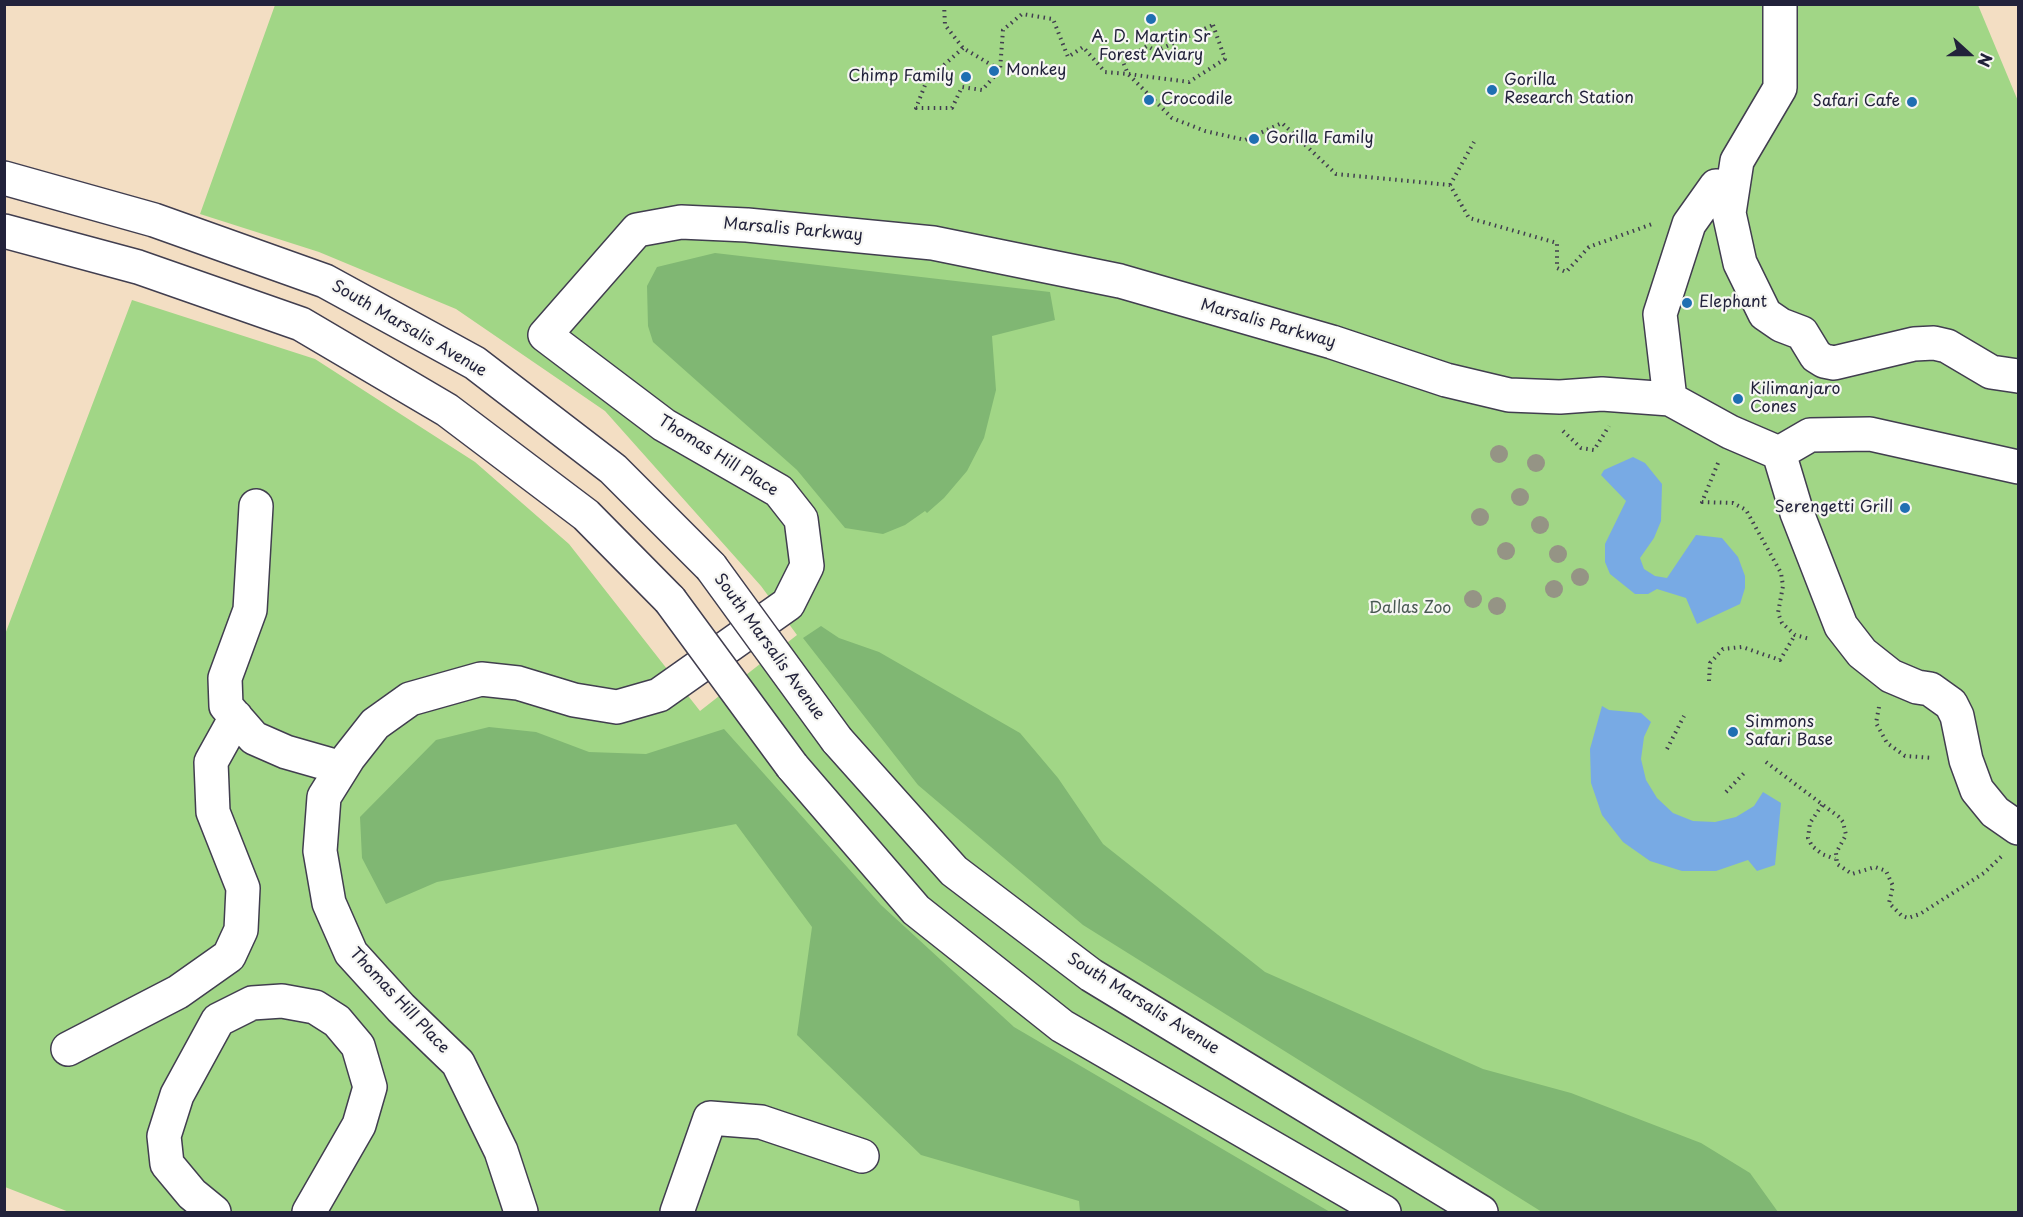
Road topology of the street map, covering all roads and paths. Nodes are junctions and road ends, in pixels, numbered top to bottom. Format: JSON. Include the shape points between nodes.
{"nodes":[{"id":1,"x":944,"y":4,"type":"edge"},
{"id":2,"x":1779,"y":4,"type":"edge"},
{"id":3,"x":963,"y":48,"type":"junction"},
{"id":4,"x":1000,"y":69,"type":"junction"},
{"id":5,"x":1128,"y":74,"type":"junction"},
{"id":6,"x":1474,"y":141,"type":"dead end"},
{"id":7,"x":4,"y":178,"type":"edge"},
{"id":8,"x":1450,"y":185,"type":"junction"},
{"id":9,"x":1733,"y":187,"type":"junction"},
{"id":10,"x":1689,"y":224,"type":"junction"},
{"id":11,"x":4,"y":231,"type":"edge"},
{"id":12,"x":545,"y":335,"type":"joint"},
{"id":13,"x":2019,"y":376,"type":"edge"},
{"id":14,"x":1670,"y":399,"type":"junction"},
{"id":15,"x":1730,"y":432,"type":"junction"},
{"id":16,"x":1779,"y":453,"type":"junction"},
{"id":17,"x":2019,"y":467,"type":"edge"},
{"id":18,"x":256,"y":506,"type":"dead end"},
{"id":19,"x":1778,"y":613,"type":"dead end"},
{"id":20,"x":1795,"y":635,"type":"dead end"},
{"id":21,"x":1891,"y":676,"type":"junction"},
{"id":22,"x":1709,"y":681,"type":"dead end"},
{"id":23,"x":1684,"y":716,"type":"dead end"},
{"id":24,"x":236,"y":717,"type":"junction"},
{"id":25,"x":1667,"y":749,"type":"dead end"},
{"id":26,"x":1966,"y":760,"type":"junction"},
{"id":27,"x":1766,"y":762,"type":"dead end"},
{"id":28,"x":342,"y":768,"type":"junction"},
{"id":29,"x":1746,"y":771,"type":"dead end"},
{"id":30,"x":1726,"y":792,"type":"dead end"},
{"id":31,"x":1821,"y":804,"type":"junction"},
{"id":32,"x":2019,"y":828,"type":"edge"},
{"id":33,"x":1835,"y":859,"type":"junction"},
{"id":34,"x":1984,"y":873,"type":"dead end"},
{"id":35,"x":68,"y":1049,"type":"dead end"},
{"id":36,"x":862,"y":1156,"type":"dead end"},
{"id":37,"x":214,"y":1212,"type":"edge"},
{"id":38,"x":309,"y":1212,"type":"edge"},
{"id":39,"x":521,"y":1212,"type":"edge"},
{"id":40,"x":677,"y":1212,"type":"edge"},
{"id":41,"x":1384,"y":1212,"type":"edge"},
{"id":42,"x":1481,"y":1212,"type":"edge"}],
"edges":[{"from":1,"to":3,"type":"path","via":[[945,25]]},
{"from":2,"to":9,"type":"main road","via":[[1780,88],[1737,161]]},
{"from":3,"to":4,"type":"path"},
{"from":3,"to":4,"type":"path","via":[[927,80],[916,108],[952,108],[962,87],[982,90]]},
{"from":4,"to":5,"type":"path","via":[[1003,30],[1022,14],[1053,20],[1068,57],[1083,47],[1104,72]]},
{"from":5,"to":5,"type":"path","via":[[1189,82],[1225,59],[1214,25],[1156,51],[1147,46],[1123,62]]},
{"from":5,"to":8,"type":"path","via":[[1172,117],[1205,131],[1245,140],[1282,123],[1336,174]]},
{"from":6,"to":8,"type":"path"},
{"from":7,"to":42,"type":"main road","name":"South Marsalis Avenue","bridge":true,"via":[[154,220],[335,286],[475,363],[613,468],[711,567],[837,740],[954,871],[1091,975]]},
{"from":8,"to":10,"type":"path","via":[[1469,218],[1557,243],[1557,268],[1566,272],[1589,247],[1656,223]]},
{"from":9,"to":10,"type":"main road","via":[[1716,186]]},
{"from":9,"to":13,"type":"main road","via":[[1729,213],[1740,263],[1753,292],[1765,314],[1802,333],[1815,356],[1834,363],[1934,343],[1947,346],[1991,372]]},
{"from":10,"to":14,"type":"main road","via":[[1660,314]]},
{"from":11,"to":41,"type":"main road","bridge":true,"via":[[138,267],[301,324],[456,417],[586,514],[670,600],[792,766],[916,910],[1062,1026]]},
{"from":12,"to":14,"type":"main road","name":"Marsalis Parkway","via":[[637,230],[681,222],[747,225],[933,243],[1108,279],[1332,342],[1446,380],[1509,395],[1602,394]]},
{"from":12,"to":28,"type":"main road","name":"Thomas Hill Place","via":[[664,425],[779,491],[801,519],[807,566],[788,604],[659,696],[617,706],[574,700],[518,683],[481,679],[410,699],[375,724]]},
{"from":14,"to":15,"type":"main road","name":"Marsalis Parkway"},
{"from":15,"to":16,"type":"main road","name":"Marsalis Parkway"},
{"from":15,"to":19,"type":"path","via":[[1702,502],[1733,503],[1746,510],[1780,573],[1783,586]]},
{"from":16,"to":17,"type":"main road","via":[[1810,435],[1870,434]]},
{"from":16,"to":21,"type":"main road","via":[[1797,513],[1841,626],[1863,653]]},
{"from":18,"to":24,"type":"main road","via":[[250,610],[225,678],[226,706]]},
{"from":20,"to":22,"type":"path","via":[[1780,660],[1742,647],[1724,649],[1710,663]]},
{"from":21,"to":26,"type":"main road","via":[[1930,689],[1951,704]]},
{"from":21,"to":26,"type":"path","via":[[1876,723],[1887,743],[1905,756]]},
{"from":23,"to":25,"type":"path"},
{"from":24,"to":28,"type":"main road","via":[[254,738]]},
{"from":24,"to":35,"type":"main road","via":[[211,762],[213,812],[243,888],[241,930],[229,956],[177,992]]},
{"from":26,"to":32,"type":"main road","via":[[1977,790],[1995,812]]},
{"from":27,"to":31,"type":"path"},
{"from":28,"to":39,"type":"main road","name":"Thomas Hill Place","via":[[324,797],[320,851],[329,903],[351,953],[458,1064],[501,1151]]},
{"from":29,"to":30,"type":"path"},
{"from":31,"to":33,"type":"path","via":[[1839,816],[1846,828],[1845,842]]},
{"from":31,"to":33,"type":"path","via":[[1810,823],[1808,838],[1812,846]]},
{"from":33,"to":34,"type":"path","via":[[1846,873],[1875,867],[1886,871],[1892,880],[1888,896],[1892,909],[1908,918]]},
{"from":36,"to":40,"type":"main road","via":[[761,1122],[710,1118]]},
{"from":37,"to":38,"type":"main road","via":[[192,1194],[167,1164],[164,1136],[177,1095],[218,1020],[252,1003],[282,1001],[315,1007],[337,1021],[358,1046],[370,1087],[360,1125]]}]}
